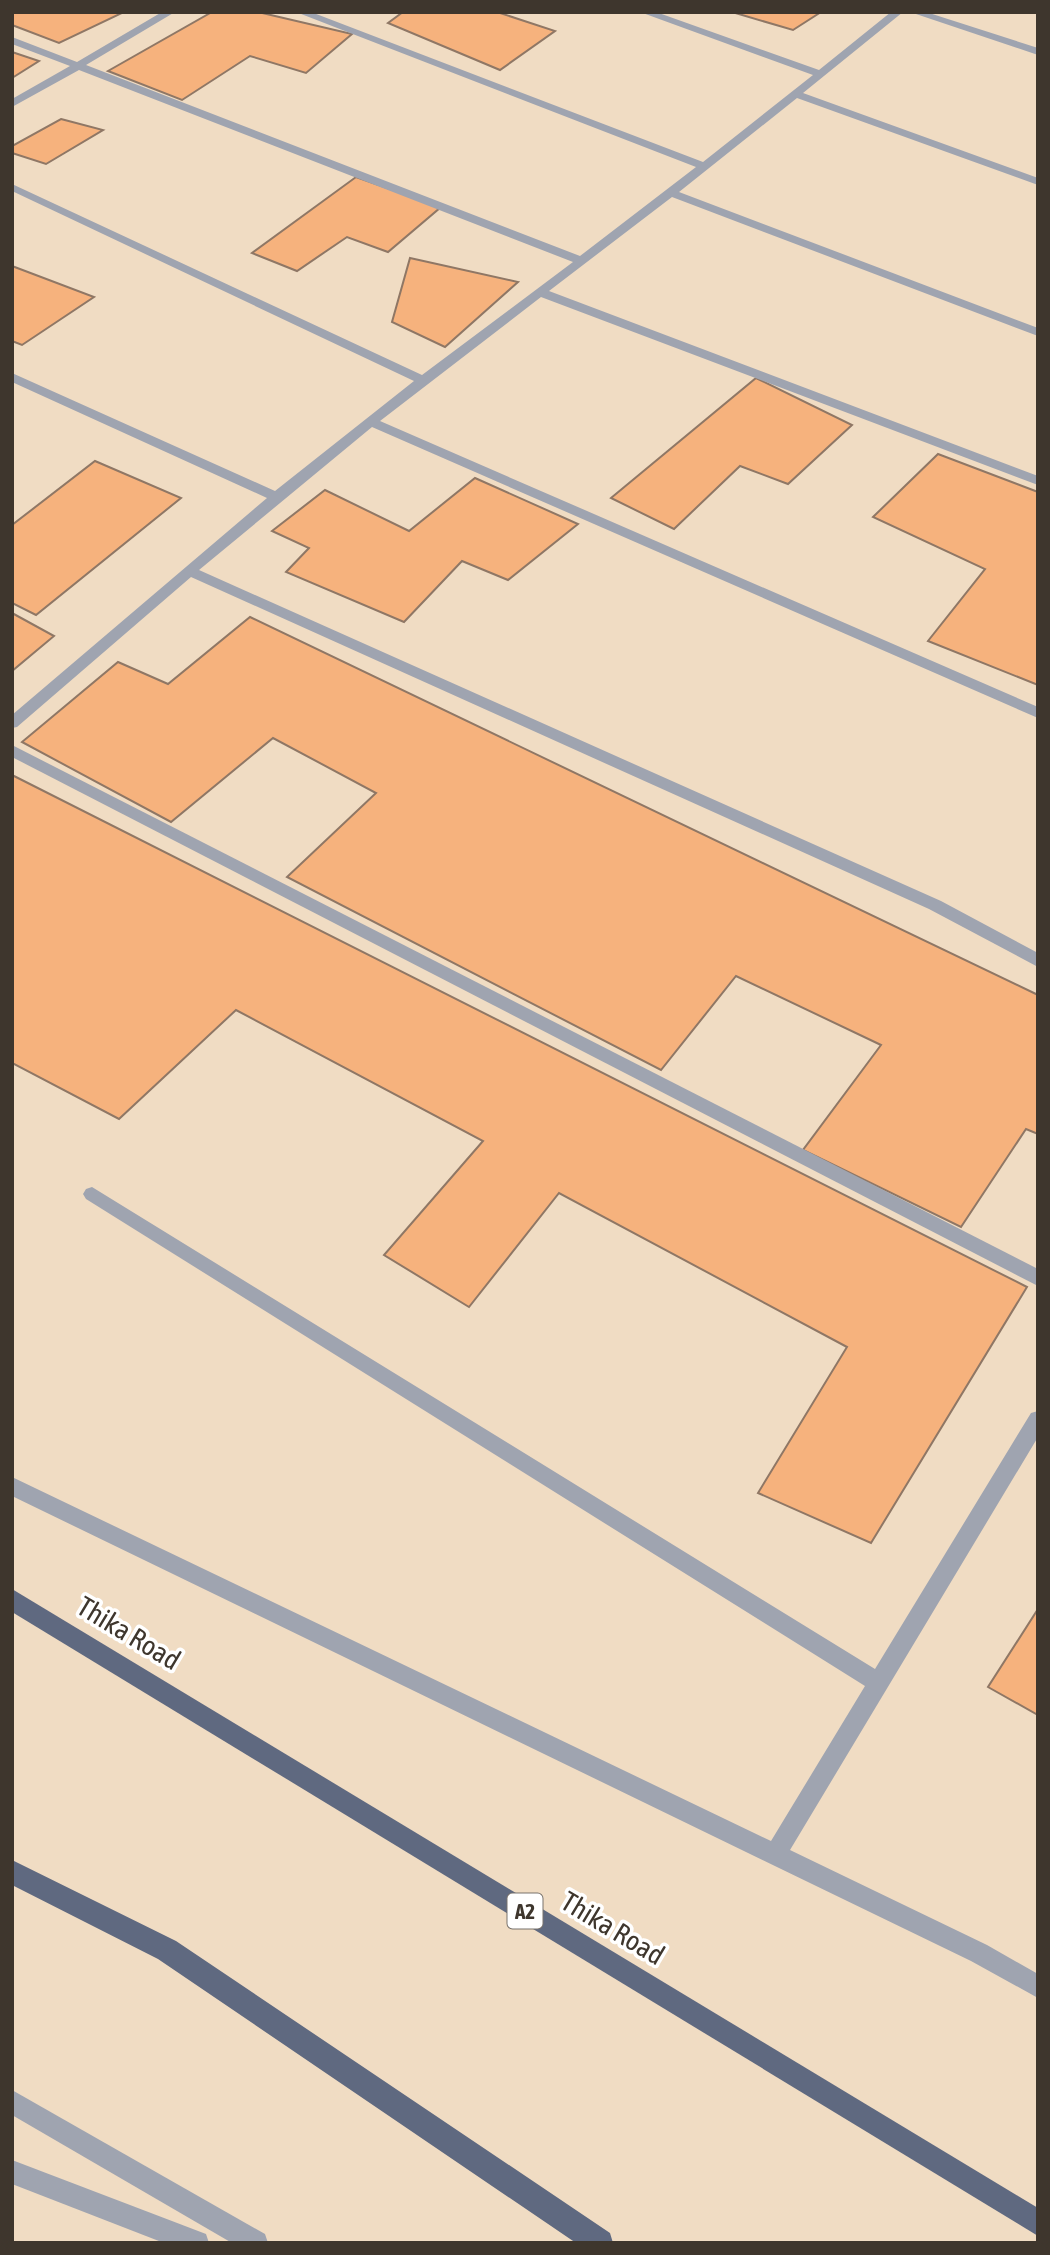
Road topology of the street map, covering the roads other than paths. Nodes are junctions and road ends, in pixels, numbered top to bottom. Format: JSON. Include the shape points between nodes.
{"nodes":[{"id":1,"x":170,"y":12,"type":"edge"},
{"id":2,"x":301,"y":12,"type":"edge"},
{"id":3,"x":645,"y":12,"type":"edge"},
{"id":4,"x":898,"y":12,"type":"edge"},
{"id":5,"x":915,"y":12,"type":"edge"},
{"id":6,"x":12,"y":40,"type":"edge"},
{"id":7,"x":1038,"y":52,"type":"edge"},
{"id":8,"x":78,"y":65,"type":"junction"},
{"id":9,"x":821,"y":74,"type":"junction"},
{"id":10,"x":796,"y":94,"type":"junction"},
{"id":11,"x":12,"y":104,"type":"edge"},
{"id":12,"x":705,"y":167,"type":"junction"},
{"id":13,"x":1038,"y":182,"type":"edge"},
{"id":14,"x":12,"y":187,"type":"edge"},
{"id":15,"x":671,"y":193,"type":"junction"},
{"id":16,"x":582,"y":261,"type":"junction"},
{"id":17,"x":540,"y":292,"type":"junction"},
{"id":18,"x":1038,"y":332,"type":"edge"},
{"id":19,"x":12,"y":377,"type":"edge"},
{"id":20,"x":423,"y":380,"type":"junction"},
{"id":21,"x":372,"y":422,"type":"junction"},
{"id":22,"x":1038,"y":481,"type":"edge"},
{"id":23,"x":276,"y":497,"type":"junction"},
{"id":24,"x":190,"y":571,"type":"junction"},
{"id":25,"x":1038,"y":713,"type":"edge"},
{"id":26,"x":12,"y":723,"type":"edge"},
{"id":27,"x":12,"y":750,"type":"edge"},
{"id":28,"x":1038,"y":961,"type":"edge"},
{"id":29,"x":92,"y":1194,"type":"dead end"},
{"id":30,"x":1038,"y":1278,"type":"edge"},
{"id":31,"x":1038,"y":1419,"type":"edge"},
{"id":32,"x":1030,"y":1447,"type":"edge"},
{"id":33,"x":12,"y":1486,"type":"edge"},
{"id":34,"x":12,"y":1599,"type":"edge"},
{"id":35,"x":879,"y":1683,"type":"junction"},
{"id":36,"x":775,"y":1855,"type":"junction"},
{"id":37,"x":12,"y":1872,"type":"edge"},
{"id":38,"x":1038,"y":1987,"type":"edge"},
{"id":39,"x":12,"y":2102,"type":"edge"},
{"id":40,"x":12,"y":2172,"type":"edge"},
{"id":41,"x":1038,"y":2223,"type":"edge"},
{"id":42,"x":197,"y":2243,"type":"edge"},
{"id":43,"x":256,"y":2243,"type":"edge"},
{"id":44,"x":600,"y":2243,"type":"edge"}],
"edges":[{"from":1,"to":8,"type":"street"},
{"from":2,"to":12,"type":"street"},
{"from":3,"to":9,"type":"street"},
{"from":4,"to":9,"type":"street"},
{"from":5,"to":7,"type":"street"},
{"from":6,"to":8,"type":"street"},
{"from":8,"to":11,"type":"street"},
{"from":8,"to":16,"type":"street"},
{"from":9,"to":10,"type":"street"},
{"from":10,"to":12,"type":"street"},
{"from":10,"to":13,"type":"street"},
{"from":12,"to":15,"type":"street"},
{"from":14,"to":20,"type":"street"},
{"from":15,"to":16,"type":"street"},
{"from":15,"to":18,"type":"street"},
{"from":16,"to":17,"type":"street"},
{"from":17,"to":20,"type":"street"},
{"from":17,"to":22,"type":"street"},
{"from":19,"to":23,"type":"street"},
{"from":20,"to":21,"type":"street"},
{"from":21,"to":23,"type":"street"},
{"from":21,"to":25,"type":"street"},
{"from":23,"to":24,"type":"street"},
{"from":24,"to":26,"type":"street"},
{"from":24,"to":28,"type":"street","via":[[935,905]]},
{"from":27,"to":30,"type":"street"},
{"from":29,"to":35,"type":"street"},
{"from":31,"to":32,"type":"street"},
{"from":32,"to":35,"type":"street"},
{"from":33,"to":36,"type":"street"},
{"from":34,"to":41,"type":"highway","name":"Thika Road","number":"A2"},
{"from":35,"to":36,"type":"street"},
{"from":36,"to":38,"type":"street","via":[[979,1953]]},
{"from":37,"to":44,"type":"highway","via":[[167,1950]]},
{"from":39,"to":43,"type":"street"},
{"from":40,"to":42,"type":"street"}]}
